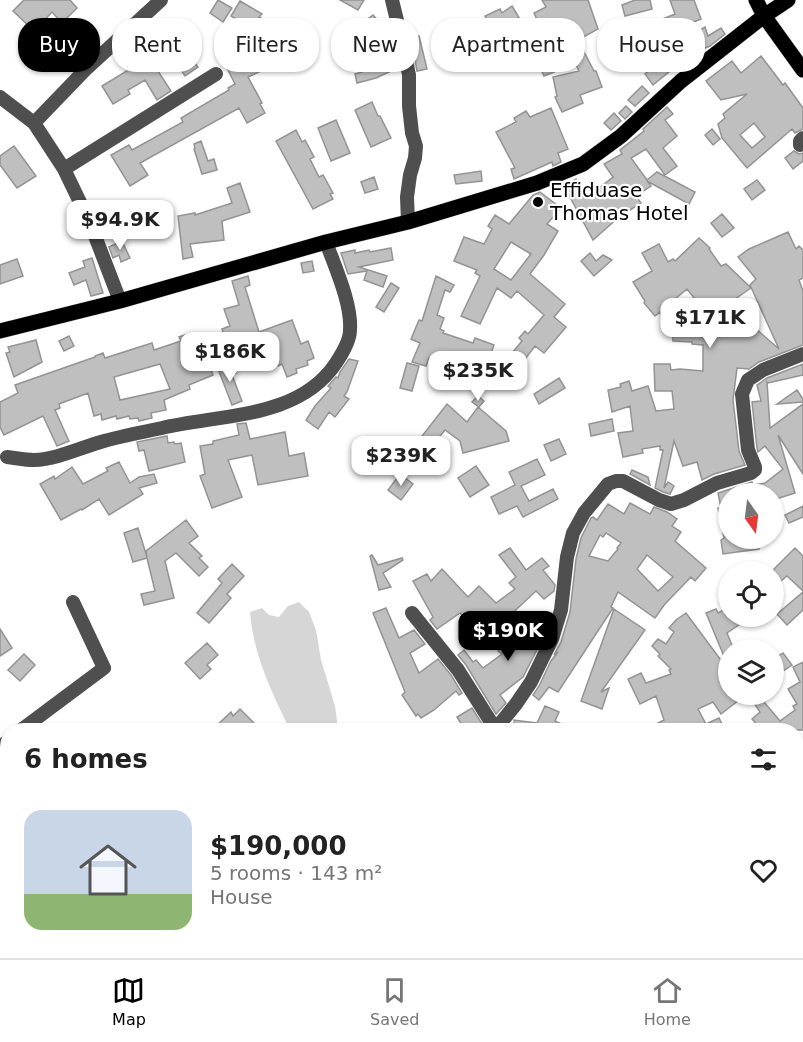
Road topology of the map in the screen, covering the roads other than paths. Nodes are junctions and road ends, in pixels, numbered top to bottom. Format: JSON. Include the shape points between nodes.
{"nodes":[{"id":1,"x":161,"y":0,"type":"edge"},
{"id":2,"x":392,"y":0,"type":"edge"},
{"id":3,"x":756,"y":0,"type":"edge"},
{"id":4,"x":788,"y":0,"type":"edge"},
{"id":5,"x":764,"y":16,"type":"junction"},
{"id":6,"x":803,"y":70,"type":"edge"},
{"id":7,"x":216,"y":74,"type":"dead end"},
{"id":8,"x":0,"y":97,"type":"edge"},
{"id":9,"x":34,"y":123,"type":"junction"},
{"id":10,"x":63,"y":169,"type":"junction"},
{"id":11,"x":408,"y":222,"type":"junction"},
{"id":12,"x":326,"y":242,"type":"junction"},
{"id":13,"x":120,"y":301,"type":"junction"},
{"id":14,"x":0,"y":331,"type":"edge"},
{"id":15,"x":803,"y":354,"type":"edge"},
{"id":16,"x":7,"y":457,"type":"dead end"},
{"id":17,"x":73,"y":602,"type":"dead end"},
{"id":18,"x":412,"y":613,"type":"dead end"},
{"id":19,"x":30,"y":723,"type":"edge"},
{"id":20,"x":492,"y":723,"type":"edge"},
{"id":21,"x":501,"y":723,"type":"edge"}],
"edges":[{"from":1,"to":9,"type":"street"},
{"from":2,"to":11,"type":"street","via":[[409,75],[409,106],[416,146],[407,197]]},
{"from":3,"to":5,"type":"main road"},
{"from":4,"to":5,"type":"main road"},
{"from":5,"to":6,"type":"main road"},
{"from":5,"to":11,"type":"main road","via":[[582,164],[537,183]]},
{"from":7,"to":10,"type":"street"},
{"from":8,"to":9,"type":"street"},
{"from":9,"to":10,"type":"street"},
{"from":10,"to":13,"type":"street","via":[[90,223]]},
{"from":11,"to":12,"type":"main road"},
{"from":12,"to":13,"type":"main road"},
{"from":12,"to":16,"type":"street","via":[[348,304],[350,331],[343,353],[313,388],[250,414],[177,424],[35,460]]},
{"from":13,"to":14,"type":"main road"},
{"from":15,"to":21,"type":"street","via":[[764,369],[748,380],[742,393],[748,450],[755,467],[751,473],[671,504],[624,481],[616,481],[608,484],[584,513],[573,533],[561,610],[552,639],[531,682]]},
{"from":17,"to":19,"type":"street","via":[[104,668]]},
{"from":18,"to":20,"type":"street","via":[[458,670]]}]}
